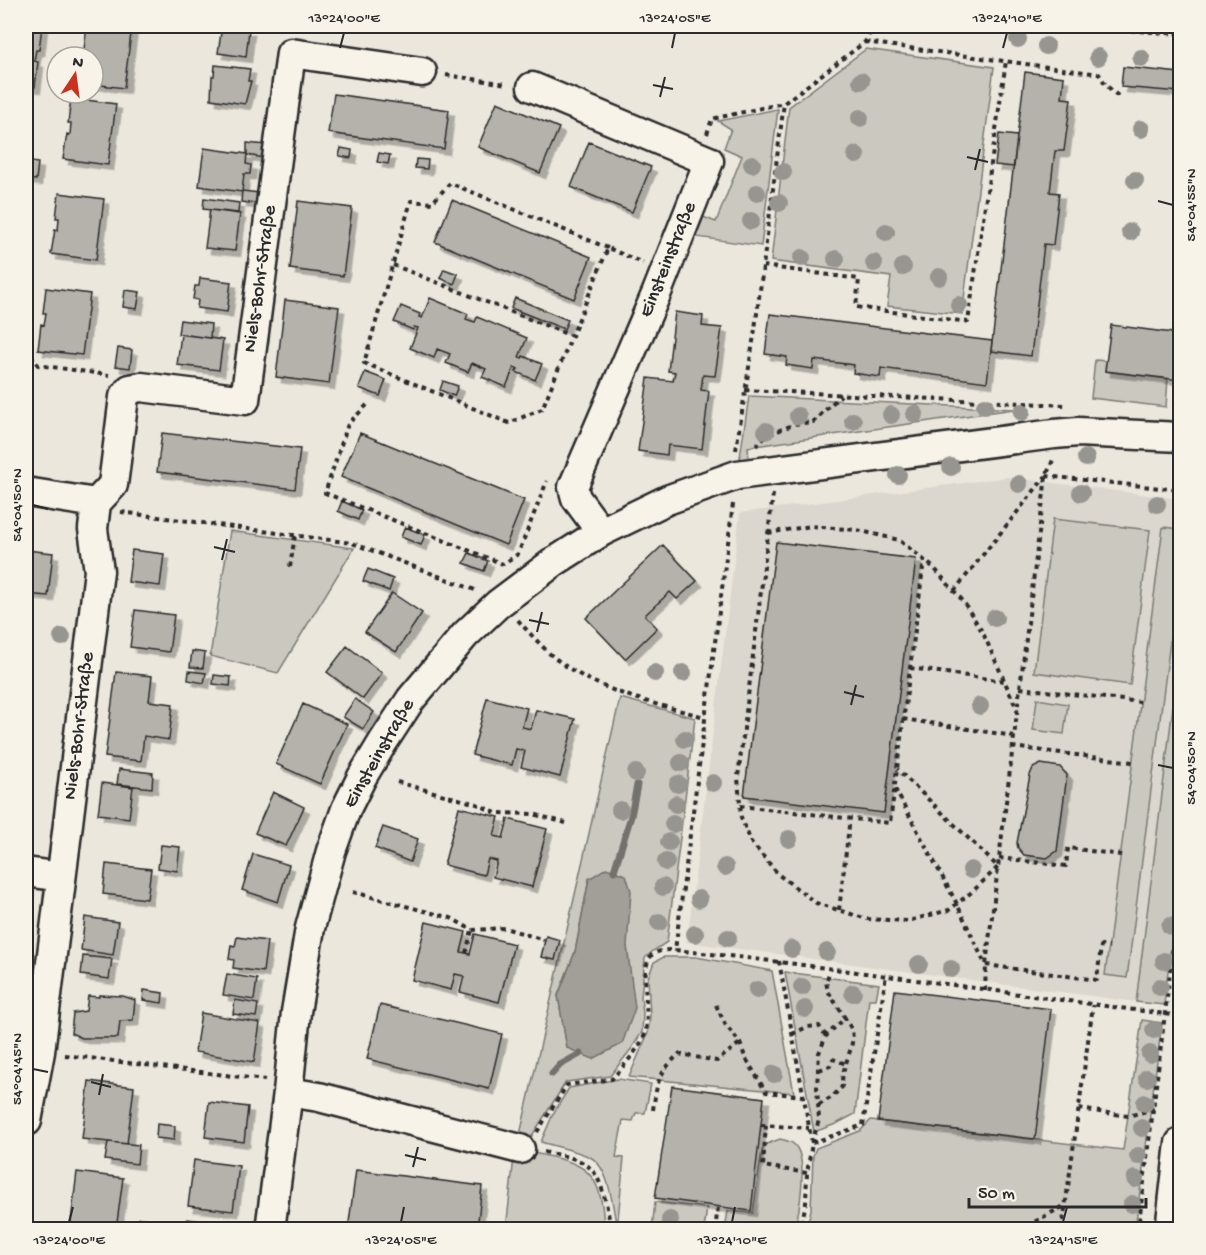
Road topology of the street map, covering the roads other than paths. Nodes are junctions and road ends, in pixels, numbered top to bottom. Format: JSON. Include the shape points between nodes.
{"nodes":[{"id":1,"x":422,"y":72,"type":"road end"},
{"id":2,"x":532,"y":87,"type":"road end"},
{"id":3,"x":1180,"y":437,"type":"edge"},
{"id":4,"x":26,"y":492,"type":"edge"},
{"id":5,"x":96,"y":503,"type":"junction"},
{"id":6,"x":601,"y":532,"type":"junction"},
{"id":7,"x":26,"y":872,"type":"edge"},
{"id":8,"x":61,"y":877,"type":"junction"},
{"id":9,"x":288,"y":1088,"type":"junction"},
{"id":10,"x":27,"y":1121,"type":"dead end"},
{"id":11,"x":1180,"y":1143,"type":"edge"},
{"id":12,"x":524,"y":1148,"type":"road end"},
{"id":13,"x":270,"y":1230,"type":"edge"},
{"id":14,"x":1170,"y":1230,"type":"edge"}],
"edges":[{"from":1,"to":5,"type":"street","name":"Niels-Bohr-Straße","via":[[291,52],[245,400],[130,388],[124,397],[113,485]]},
{"from":2,"to":6,"type":"street","name":"Einsteinstraße","via":[[709,161],[573,487],[576,498]]},
{"from":3,"to":6,"type":"street","name":"Einsteinstraße","via":[[1078,432],[776,470],[736,468]]},
{"from":4,"to":5,"type":"street"},
{"from":5,"to":8,"type":"street","name":"Niels-Bohr-Straße","via":[[93,529],[99,571]]},
{"from":6,"to":9,"type":"street","name":"Einsteinstraße","via":[[498,604],[465,635],[411,699],[362,777],[331,851],[310,928]]},
{"from":7,"to":8,"type":"street"},
{"from":8,"to":10,"type":"street","name":"Niels-Bohr-Straße","via":[[40,1052]]},
{"from":9,"to":12,"type":"street"},
{"from":9,"to":13,"type":"street","name":"Einsteinstraße"},
{"from":11,"to":14,"type":"street"}]}
